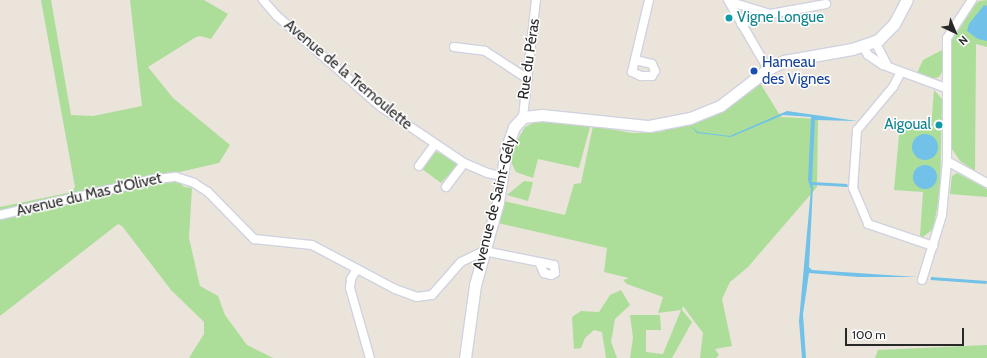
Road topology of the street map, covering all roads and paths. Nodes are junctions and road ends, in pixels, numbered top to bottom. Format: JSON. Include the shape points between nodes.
{"nodes":[{"id":1,"x":263,"y":0,"type":"edge"},
{"id":2,"x":536,"y":0,"type":"edge"},
{"id":3,"x":649,"y":0,"type":"edge"},
{"id":4,"x":907,"y":0,"type":"edge"},
{"id":5,"x":972,"y":0,"type":"edge"},
{"id":6,"x":730,"y":1,"type":"edge"},
{"id":7,"x":826,"y":4,"type":"dead end"},
{"id":8,"x":770,"y":14,"type":"junction"},
{"id":9,"x":741,"y":24,"type":"junction"},
{"id":10,"x":875,"y":42,"type":"junction"},
{"id":11,"x":863,"y":46,"type":"junction"},
{"id":12,"x":454,"y":47,"type":"dead end"},
{"id":13,"x":635,"y":60,"type":"dead end"},
{"id":14,"x":888,"y":67,"type":"junction"},
{"id":15,"x":768,"y":69,"type":"junction"},
{"id":16,"x":901,"y":72,"type":"junction"},
{"id":17,"x":528,"y":79,"type":"junction"},
{"id":18,"x":946,"y":88,"type":"junction"},
{"id":19,"x":523,"y":117,"type":"junction"},
{"id":20,"x":435,"y":144,"type":"junction"},
{"id":21,"x":947,"y":161,"type":"junction"},
{"id":22,"x":464,"y":163,"type":"junction"},
{"id":23,"x":419,"y":166,"type":"dead end"},
{"id":24,"x":502,"y":176,"type":"junction"},
{"id":25,"x":987,"y":183,"type":"edge"},
{"id":26,"x":446,"y":187,"type":"dead end"},
{"id":27,"x":0,"y":215,"type":"edge"},
{"id":28,"x":933,"y":246,"type":"junction"},
{"id":29,"x":484,"y":252,"type":"junction"},
{"id":30,"x":539,"y":262,"type":"dead end"},
{"id":31,"x":357,"y":269,"type":"junction"},
{"id":32,"x":922,"y":280,"type":"dead end"},
{"id":33,"x":370,"y":358,"type":"edge"},
{"id":34,"x":465,"y":358,"type":"edge"}],
"edges":[{"from":1,"to":20,"type":"street","name":"Avenue de la Tremoulette","via":[[277,16],[377,103]]},
{"from":2,"to":17,"type":"street","name":"Rue du Péras"},
{"from":3,"to":13,"type":"street"},
{"from":4,"to":10,"type":"street","name":"Avenue de Saint-Gély","via":[[890,29]]},
{"from":5,"to":18,"type":"street","via":[[947,38]]},
{"from":6,"to":8,"type":"street"},
{"from":6,"to":9,"type":"street"},
{"from":7,"to":8,"type":"street"},
{"from":8,"to":9,"type":"street"},
{"from":9,"to":15,"type":"street"},
{"from":10,"to":11,"type":"street","name":"Avenue de Saint-Gély"},
{"from":10,"to":14,"type":"street"},
{"from":11,"to":14,"type":"street","via":[[868,55]]},
{"from":11,"to":15,"type":"street","name":"Avenue de Saint-Gély","via":[[789,59]]},
{"from":12,"to":17,"type":"street","via":[[485,51]]},
{"from":14,"to":16,"type":"street"},
{"from":15,"to":19,"type":"street","name":"Avenue de Saint-Gély","via":[[715,109],[663,125],[618,124],[546,115]]},
{"from":16,"to":18,"type":"street"},
{"from":16,"to":28,"type":"street","via":[[893,87],[857,130],[853,188],[868,224]]},
{"from":17,"to":19,"type":"street","name":"Rue du Péras","via":[[522,109]]},
{"from":18,"to":21,"type":"street"},
{"from":19,"to":24,"type":"street","name":"Avenue de Saint-Gély","via":[[512,130]]},
{"from":20,"to":22,"type":"street","name":"Avenue de la Tremoulette"},
{"from":20,"to":23,"type":"street"},
{"from":21,"to":25,"type":"street"},
{"from":21,"to":28,"type":"street","via":[[942,215]]},
{"from":22,"to":24,"type":"street","name":"Avenue de la Tremoulette","via":[[487,173]]},
{"from":22,"to":26,"type":"street"},
{"from":24,"to":29,"type":"street","name":"Avenue de Saint-Gély","via":[[498,202]]},
{"from":27,"to":31,"type":"street","name":"Avenue du Mas d'Olivet","via":[[150,180],[176,177],[194,183],[208,192],[254,239],[312,245]]},
{"from":28,"to":32,"type":"street"},
{"from":29,"to":30,"type":"street"},
{"from":29,"to":31,"type":"street","name":"Avenue du Mas d'Olivet","via":[[461,262],[441,287],[427,297],[395,290]]},
{"from":29,"to":34,"type":"street","name":"Avenue de Saint-Gély","via":[[475,285]]},
{"from":31,"to":33,"type":"street","via":[[350,286]]}]}
